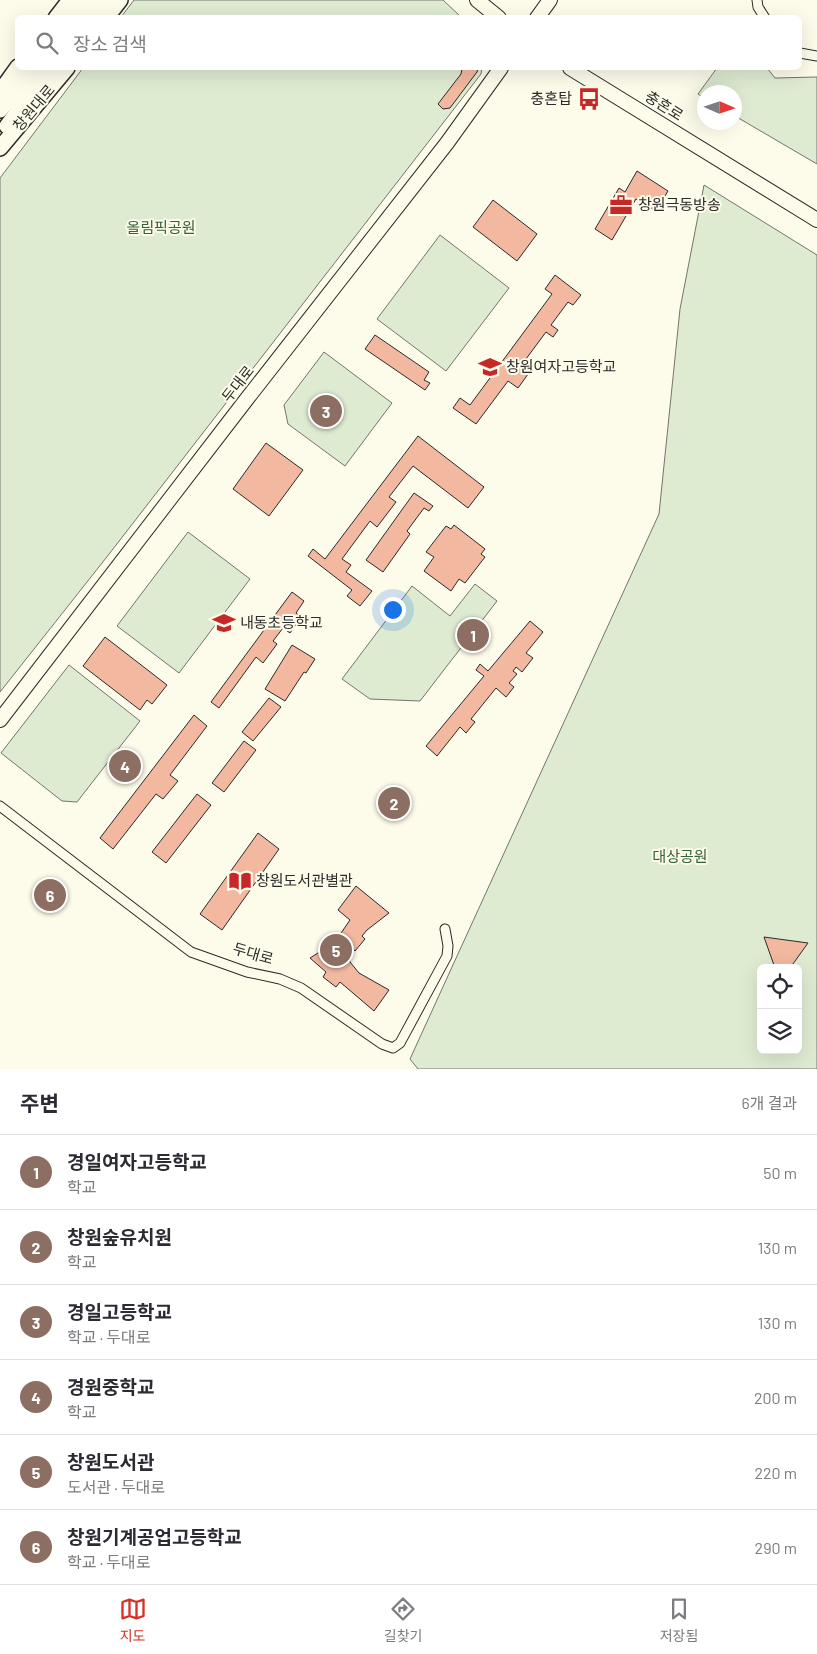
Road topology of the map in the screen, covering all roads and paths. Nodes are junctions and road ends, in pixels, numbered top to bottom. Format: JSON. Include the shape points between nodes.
{"nodes":[{"id":1,"x":70,"y":0,"type":"edge"},
{"id":2,"x":86,"y":0,"type":"edge"},
{"id":3,"x":103,"y":0,"type":"edge"},
{"id":4,"x":120,"y":0,"type":"edge"},
{"id":5,"x":477,"y":0,"type":"edge"},
{"id":6,"x":550,"y":0,"type":"edge"},
{"id":7,"x":757,"y":0,"type":"edge"},
{"id":8,"x":58,"y":15,"type":"edge"},
{"id":9,"x":75,"y":15,"type":"edge"},
{"id":10,"x":92,"y":15,"type":"edge"},
{"id":11,"x":108,"y":15,"type":"edge"},
{"id":12,"x":495,"y":15,"type":"edge"},
{"id":13,"x":539,"y":15,"type":"edge"},
{"id":14,"x":763,"y":15,"type":"edge"},
{"id":15,"x":802,"y":53,"type":"edge"},
{"id":16,"x":817,"y":56,"type":"edge"},
{"id":17,"x":16,"y":70,"type":"edge"},
{"id":18,"x":32,"y":70,"type":"edge"},
{"id":19,"x":50,"y":70,"type":"edge"},
{"id":20,"x":65,"y":70,"type":"edge"},
{"id":21,"x":500,"y":70,"type":"edge"},
{"id":22,"x":573,"y":70,"type":"edge"},
{"id":23,"x":0,"y":92,"type":"edge"},
{"id":24,"x":0,"y":110,"type":"edge"},
{"id":25,"x":0,"y":136,"type":"edge"},
{"id":26,"x":0,"y":148,"type":"edge"},
{"id":27,"x":817,"y":220,"type":"edge"},
{"id":28,"x":0,"y":720,"type":"edge"},
{"id":29,"x":0,"y":806,"type":"edge"},
{"id":30,"x":445,"y":928,"type":"dead end"}],
"edges":[{"from":1,"to":8,"type":"main road"},
{"from":2,"to":9,"type":"main road"},
{"from":3,"to":10,"type":"main road"},
{"from":4,"to":11,"type":"main road"},
{"from":5,"to":12,"type":"street"},
{"from":6,"to":13,"type":"street"},
{"from":7,"to":14,"type":"street"},
{"from":15,"to":16,"type":"street"},
{"from":17,"to":23,"type":"main road"},
{"from":18,"to":24,"type":"main road","name":"창원대로"},
{"from":19,"to":25,"type":"main road","name":"창원대로"},
{"from":20,"to":26,"type":"main road","name":"창원대로"},
{"from":21,"to":28,"type":"street","name":"두대로","via":[[447,143]]},
{"from":22,"to":27,"type":"street","name":"충혼로"},
{"from":29,"to":30,"type":"street","name":"두대로","via":[[191,952],[301,988],[382,1044],[393,1048],[400,1043],[447,956]]}]}
